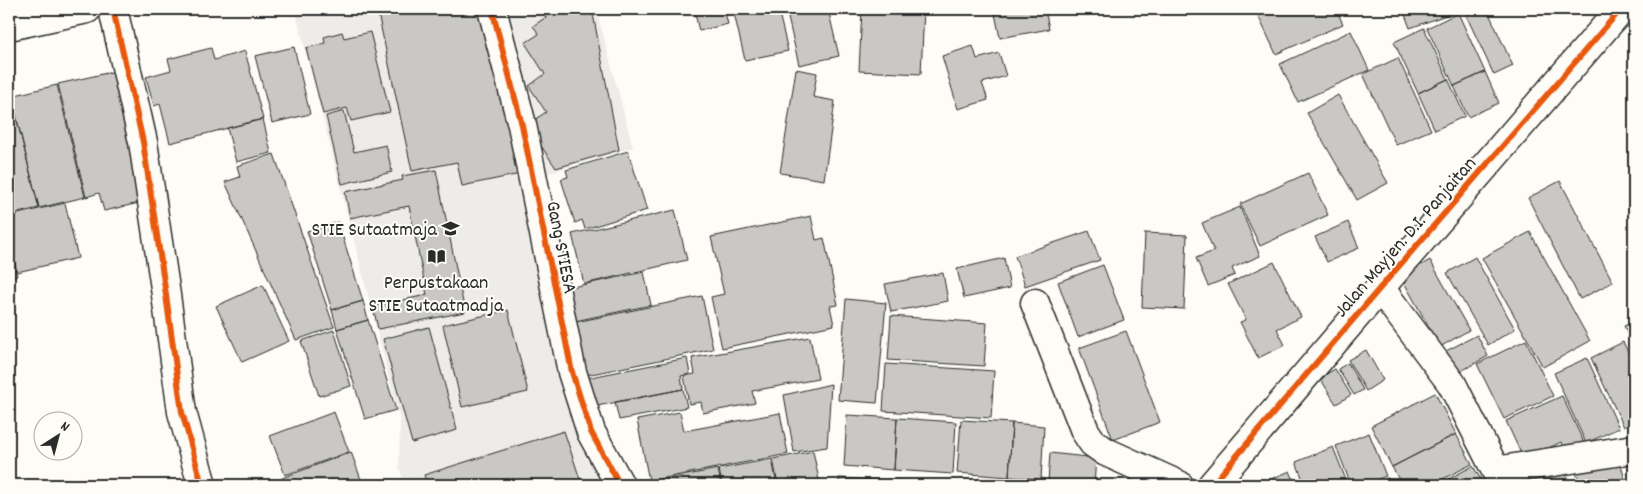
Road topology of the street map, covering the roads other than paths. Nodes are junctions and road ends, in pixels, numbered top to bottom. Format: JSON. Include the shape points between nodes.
{"nodes":[{"id":1,"x":87,"y":9,"type":"edge"},
{"id":2,"x":113,"y":9,"type":"edge"},
{"id":3,"x":492,"y":9,"type":"edge"},
{"id":4,"x":1621,"y":9,"type":"edge"},
{"id":5,"x":9,"y":26,"type":"edge"},
{"id":6,"x":1380,"y":288,"type":"junction"},
{"id":7,"x":1035,"y":304,"type":"dead end"},
{"id":8,"x":1634,"y":449,"type":"edge"},
{"id":9,"x":1499,"y":478,"type":"edge"},
{"id":10,"x":202,"y":485,"type":"edge"},
{"id":11,"x":620,"y":485,"type":"edge"},
{"id":12,"x":1179,"y":485,"type":"edge"},
{"id":13,"x":1212,"y":485,"type":"edge"}],
"edges":[{"from":1,"to":5,"type":"street"},
{"from":2,"to":10,"type":"street","via":[[143,142],[182,412]]},
{"from":3,"to":11,"type":"street","name":"Gang STIESA","via":[[522,125],[572,372],[590,432]]},
{"from":4,"to":6,"type":"street","name":"Jalan Mayjen. D.I. Panjaitan"},
{"from":6,"to":9,"type":"street","via":[[1452,384]]},
{"from":6,"to":13,"type":"street","name":"Jalan Mayjen. D.I. Panjaitan"},
{"from":7,"to":12,"type":"street","via":[[1085,431],[1093,443]]},
{"from":8,"to":9,"type":"street"}]}
